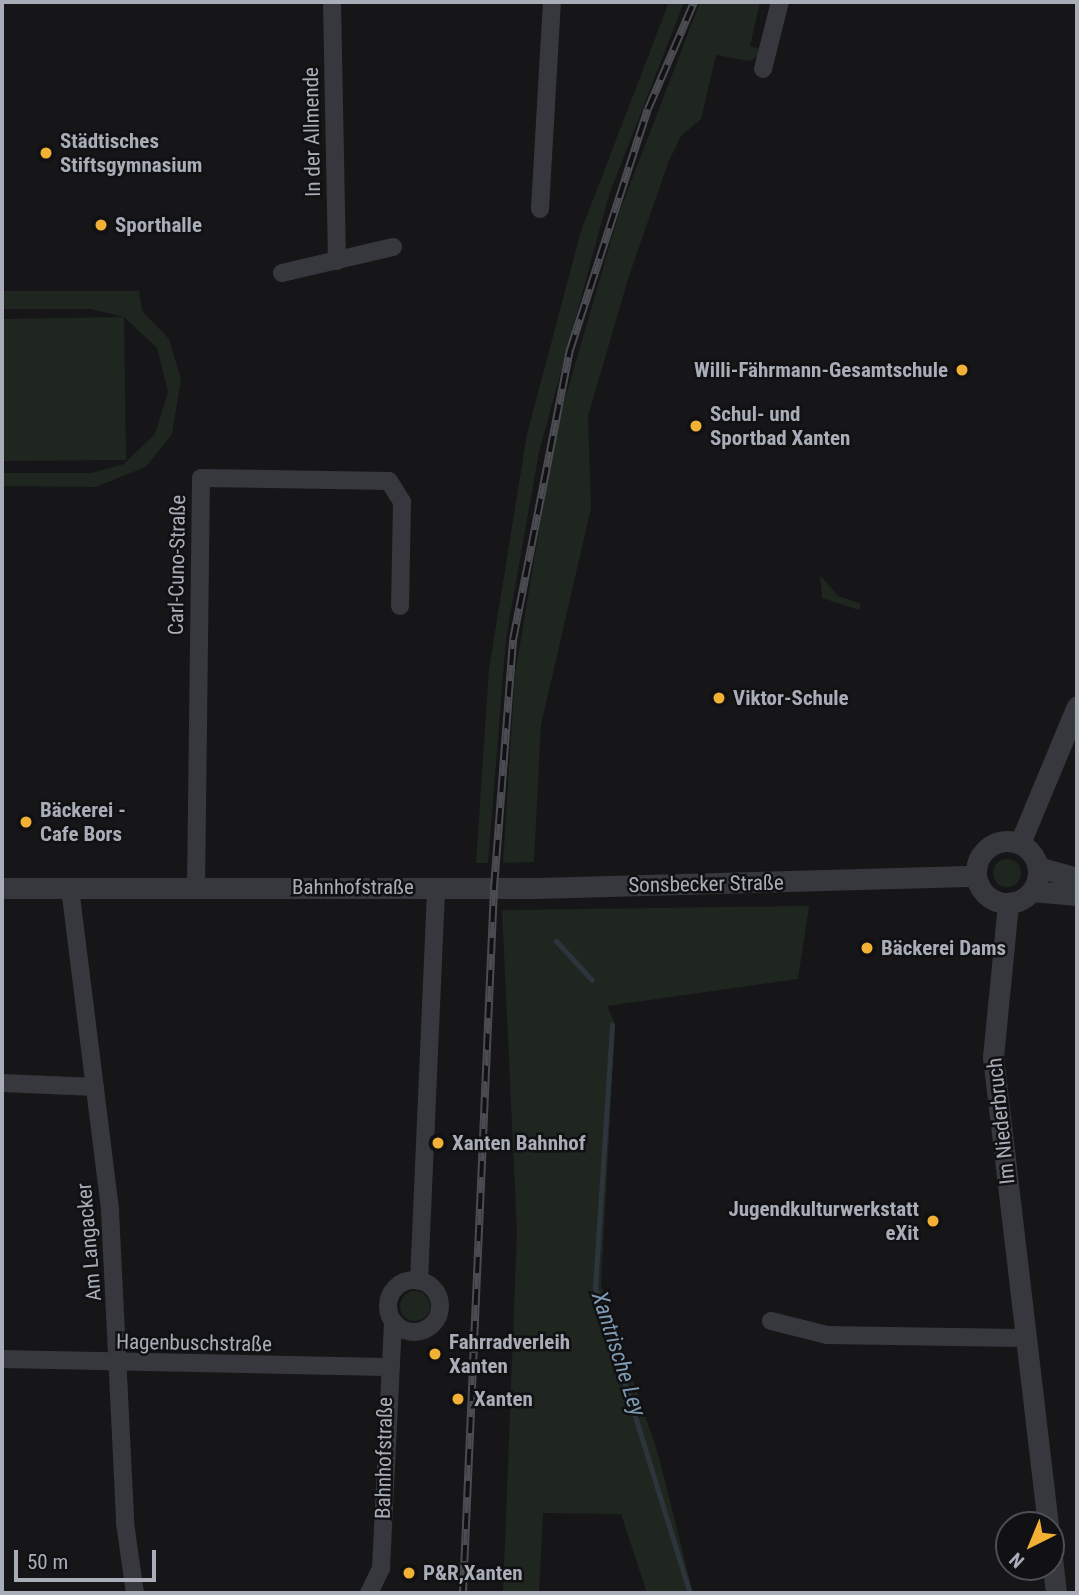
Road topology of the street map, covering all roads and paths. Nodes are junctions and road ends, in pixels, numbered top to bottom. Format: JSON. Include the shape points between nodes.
{"nodes":[{"id":1,"x":332,"y":2,"type":"edge"},
{"id":2,"x":552,"y":2,"type":"edge"},
{"id":3,"x":780,"y":2,"type":"edge"},
{"id":4,"x":763,"y":69,"type":"dead end"},
{"id":5,"x":540,"y":209,"type":"dead end"},
{"id":6,"x":393,"y":247,"type":"dead end"},
{"id":7,"x":337,"y":261,"type":"junction"},
{"id":8,"x":282,"y":273,"type":"dead end"},
{"id":9,"x":400,"y":606,"type":"dead end"},
{"id":10,"x":1077,"y":706,"type":"edge"},
{"id":11,"x":1020,"y":843,"type":"junction"},
{"id":12,"x":1038,"y":867,"type":"junction"},
{"id":13,"x":976,"y":876,"type":"junction"},
{"id":14,"x":1077,"y":878,"type":"edge"},
{"id":15,"x":436,"y":887,"type":"junction"},
{"id":16,"x":2,"y":888,"type":"edge"},
{"id":17,"x":70,"y":888,"type":"junction"},
{"id":18,"x":196,"y":888,"type":"junction"},
{"id":19,"x":1032,"y":891,"type":"junction"},
{"id":20,"x":1077,"y":895,"type":"edge"},
{"id":21,"x":1008,"y":904,"type":"junction"},
{"id":22,"x":2,"y":1083,"type":"edge"},
{"id":23,"x":95,"y":1087,"type":"junction"},
{"id":24,"x":419,"y":1280,"type":"junction"},
{"id":25,"x":393,"y":1321,"type":"junction"},
{"id":26,"x":771,"y":1321,"type":"dead end"},
{"id":27,"x":1027,"y":1338,"type":"junction"},
{"id":28,"x":2,"y":1359,"type":"edge"},
{"id":29,"x":122,"y":1365,"type":"junction"},
{"id":30,"x":386,"y":1367,"type":"junction"},
{"id":31,"x":1046,"y":1511,"type":"edge"},
{"id":32,"x":135,"y":1593,"type":"edge"},
{"id":33,"x":369,"y":1593,"type":"edge"}],
"edges":[{"from":1,"to":7,"type":"street","name":"In der Allmende"},
{"from":2,"to":5,"type":"street"},
{"from":3,"to":4,"type":"street"},
{"from":6,"to":7,"type":"street"},
{"from":7,"to":8,"type":"street"},
{"from":9,"to":18,"type":"street","name":"Carl-Cuno-Straße","via":[[402,502],[389,481],[201,478]]},
{"from":10,"to":11,"type":"street"},
{"from":11,"to":12,"type":"street"},
{"from":11,"to":13,"type":"street","via":[[987,848]]},
{"from":12,"to":14,"type":"street"},
{"from":12,"to":19,"type":"street"},
{"from":13,"to":15,"type":"street","name":"Sonsbecker Straße"},
{"from":13,"to":21,"type":"street","via":[[984,893]]},
{"from":15,"to":18,"type":"street","name":"Bahnhofstraße"},
{"from":15,"to":24,"type":"street","name":"Bahnhofstraße"},
{"from":16,"to":17,"type":"street","name":"Bahnhofstraße"},
{"from":17,"to":18,"type":"street","name":"Bahnhofstraße"},
{"from":17,"to":23,"type":"street","name":"Am Langacker"},
{"from":19,"to":20,"type":"street"},
{"from":19,"to":21,"type":"street"},
{"from":21,"to":27,"type":"street","name":"Im Niederbruch","via":[[993,1057]]},
{"from":22,"to":23,"type":"street"},
{"from":23,"to":29,"type":"street","name":"Am Langacker"},
{"from":24,"to":25,"type":"street","name":"Bahnhofstraße","via":[[392,1292]]},
{"from":24,"to":25,"type":"street","via":[[435,1291],[437,1318],[416,1332]]},
{"from":25,"to":30,"type":"street","name":"Bahnhofstraße"},
{"from":26,"to":27,"type":"street","via":[[827,1335]]},
{"from":27,"to":31,"type":"street","name":"Im Niederbruch"},
{"from":28,"to":29,"type":"street","name":"Hagenbuschstraße"},
{"from":29,"to":30,"type":"street","name":"Hagenbuschstraße"},
{"from":29,"to":32,"type":"street","name":"Am Langacker","via":[[125,1523]]},
{"from":30,"to":33,"type":"street","name":"Bahnhofstraße","via":[[381,1568]]}]}
